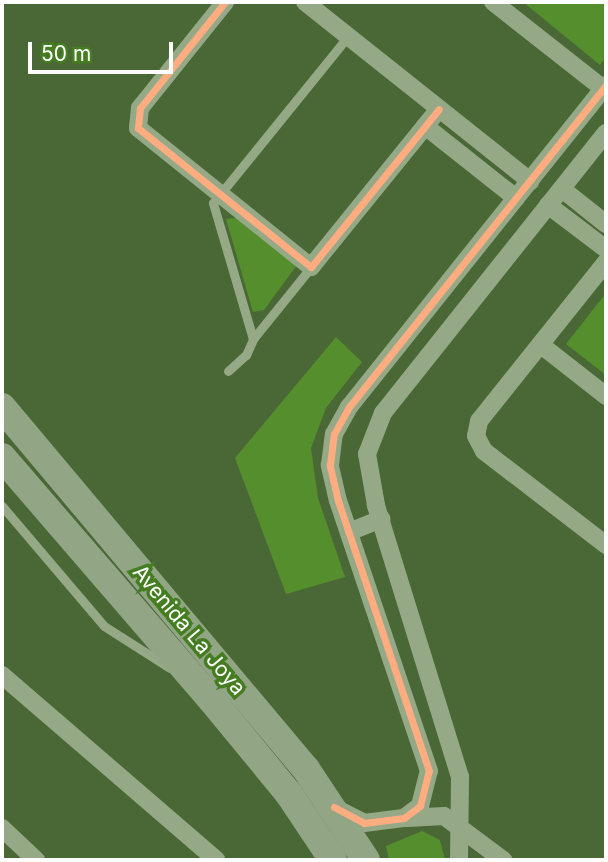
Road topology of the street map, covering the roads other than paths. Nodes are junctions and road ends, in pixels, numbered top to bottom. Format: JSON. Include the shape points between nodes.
{"nodes":[{"id":1,"x":225,"y":2,"type":"edge"},
{"id":2,"x":305,"y":2,"type":"edge"},
{"id":3,"x":493,"y":2,"type":"edge"},
{"id":4,"x":348,"y":36,"type":"junction"},
{"id":5,"x":605,"y":88,"type":"edge"},
{"id":6,"x":439,"y":109,"type":"junction"},
{"id":7,"x":425,"y":126,"type":"junction"},
{"id":8,"x":606,"y":133,"type":"edge"},
{"id":9,"x":530,"y":181,"type":"junction"},
{"id":10,"x":562,"y":189,"type":"junction"},
{"id":11,"x":218,"y":195,"type":"junction"},
{"id":12,"x":516,"y":198,"type":"junction"},
{"id":13,"x":548,"y":205,"type":"junction"},
{"id":14,"x":606,"y":224,"type":"edge"},
{"id":15,"x":606,"y":249,"type":"edge"},
{"id":16,"x":606,"y":262,"type":"edge"},
{"id":17,"x":311,"y":267,"type":"junction"},
{"id":18,"x":253,"y":340,"type":"junction"},
{"id":19,"x":541,"y":345,"type":"junction"},
{"id":20,"x":228,"y":371,"type":"dead end"},
{"id":21,"x":2,"y":391,"type":"edge"},
{"id":22,"x":606,"y":396,"type":"edge"},
{"id":23,"x":2,"y":407,"type":"edge"},
{"id":24,"x":37,"y":449,"type":"junction"},
{"id":25,"x":5,"y":462,"type":"edge"},
{"id":26,"x":2,"y":506,"type":"edge"},
{"id":27,"x":381,"y":519,"type":"junction"},
{"id":28,"x":349,"y":532,"type":"junction"},
{"id":29,"x":606,"y":544,"type":"edge"},
{"id":30,"x":2,"y":675,"type":"edge"},
{"id":31,"x":211,"y":699,"type":"junction"},
{"id":32,"x":334,"y":807,"type":"junction"},
{"id":33,"x":404,"y":818,"type":"junction"},
{"id":34,"x":2,"y":828,"type":"edge"},
{"id":35,"x":462,"y":831,"type":"junction"},
{"id":36,"x":36,"y":860,"type":"edge"},
{"id":37,"x":216,"y":860,"type":"edge"},
{"id":38,"x":333,"y":860,"type":"edge"},
{"id":39,"x":366,"y":860,"type":"edge"},
{"id":40,"x":459,"y":860,"type":"edge"},
{"id":41,"x":503,"y":860,"type":"edge"}],
"edges":[{"from":1,"to":11,"type":"street","via":[[140,108],[136,121],[142,134]]},
{"from":2,"to":4,"type":"street"},
{"from":3,"to":5,"type":"street"},
{"from":4,"to":6,"type":"street"},
{"from":4,"to":11,"type":"lane"},
{"from":5,"to":9,"type":"street"},
{"from":6,"to":7,"type":"street"},
{"from":6,"to":9,"type":"street"},
{"from":7,"to":12,"type":"street"},
{"from":7,"to":17,"type":"street"},
{"from":8,"to":10,"type":"street"},
{"from":9,"to":12,"type":"street"},
{"from":10,"to":13,"type":"street"},
{"from":10,"to":14,"type":"street"},
{"from":11,"to":17,"type":"street"},
{"from":11,"to":18,"type":"lane","via":[[213,203]]},
{"from":12,"to":28,"type":"street","via":[[339,421],[330,464]]},
{"from":13,"to":15,"type":"street"},
{"from":13,"to":27,"type":"street","via":[[377,424],[367,454]]},
{"from":16,"to":19,"type":"street"},
{"from":17,"to":18,"type":"lane"},
{"from":18,"to":20,"type":"lane","via":[[246,355]]},
{"from":19,"to":22,"type":"street"},
{"from":19,"to":29,"type":"street","via":[[479,421],[476,436],[484,451]]},
{"from":21,"to":24,"type":"main road"},
{"from":23,"to":24,"type":"main road","name":"Avenida La Joya"},
{"from":24,"to":32,"type":"main road","name":"Avenida La Joya"},
{"from":25,"to":31,"type":"main road","name":"Avenida La Joya"},
{"from":26,"to":31,"type":"lane","via":[[104,626]]},
{"from":27,"to":28,"type":"street"},
{"from":27,"to":35,"type":"street","via":[[460,777]]},
{"from":28,"to":33,"type":"street","via":[[425,751],[428,785],[420,806]]},
{"from":30,"to":37,"type":"street"},
{"from":31,"to":38,"type":"main road","name":"Avenida La Joya","via":[[289,794]]},
{"from":32,"to":33,"type":"street","via":[[364,823]]},
{"from":32,"to":39,"type":"main road","name":"Avenida La Joya"},
{"from":33,"to":35,"type":"street","via":[[433,813]]},
{"from":34,"to":36,"type":"street"},
{"from":35,"to":40,"type":"street"},
{"from":35,"to":41,"type":"street"}]}
